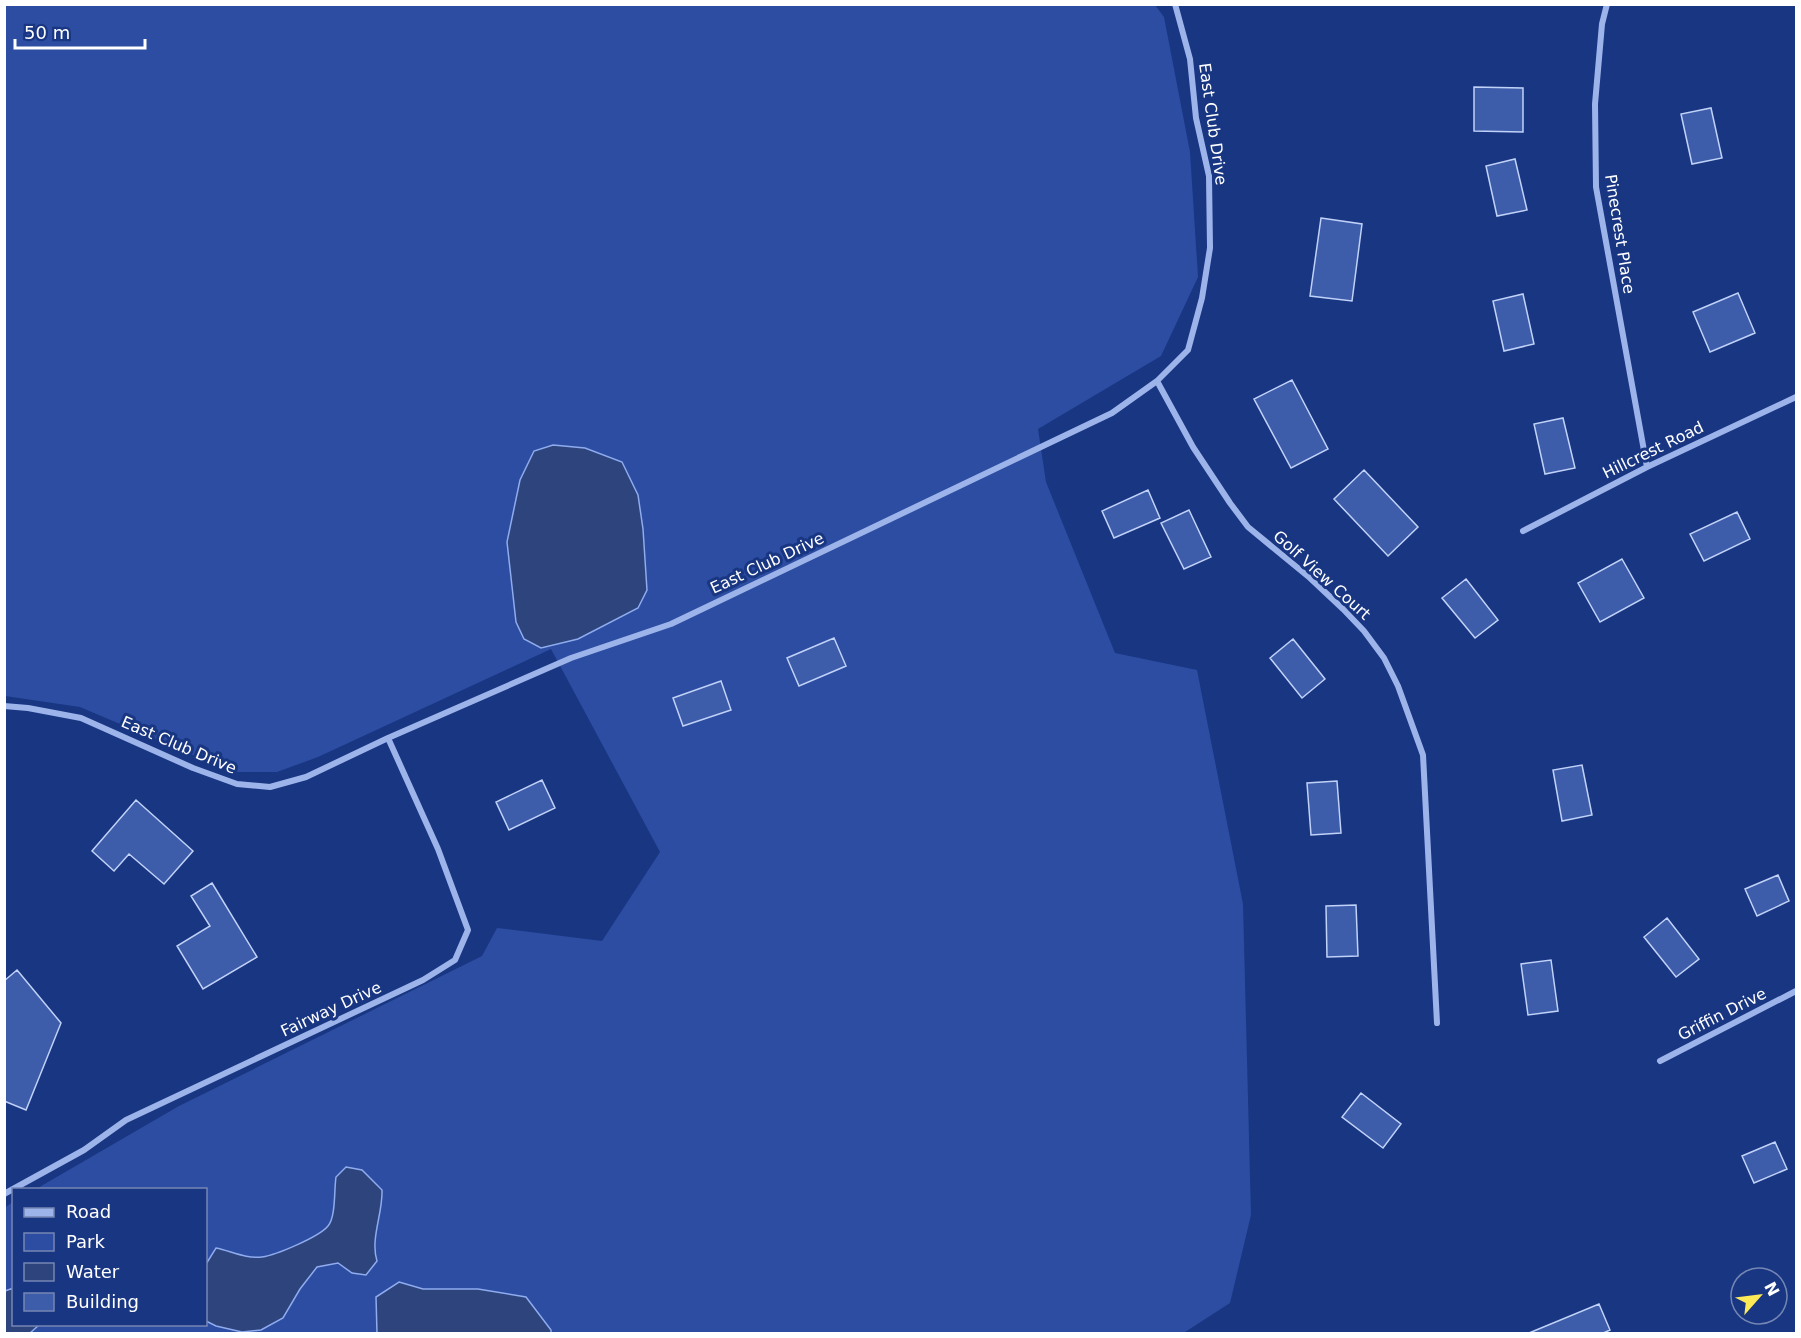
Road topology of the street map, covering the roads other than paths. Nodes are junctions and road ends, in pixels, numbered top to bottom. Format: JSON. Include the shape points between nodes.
{"nodes":[{"id":1,"x":1175,"y":4,"type":"edge"},
{"id":2,"x":1607,"y":4,"type":"edge"},
{"id":3,"x":1157,"y":381,"type":"junction"},
{"id":4,"x":1797,"y":397,"type":"edge"},
{"id":5,"x":1647,"y":467,"type":"junction"},
{"id":6,"x":1523,"y":531,"type":"dead end"},
{"id":7,"x":4,"y":706,"type":"edge"},
{"id":8,"x":388,"y":738,"type":"junction"},
{"id":9,"x":1797,"y":991,"type":"edge"},
{"id":10,"x":1437,"y":1023,"type":"dead end"},
{"id":11,"x":1660,"y":1061,"type":"dead end"},
{"id":12,"x":15,"y":1188,"type":"edge"}],
"edges":[{"from":1,"to":3,"type":"street","name":"East Club Drive","via":[[1190,59],[1196,118],[1209,176],[1210,248],[1203,298],[1188,350]]},
{"from":2,"to":5,"type":"street","name":"Pinecrest Place","via":[[1595,104],[1596,187]]},
{"from":3,"to":8,"type":"street","name":"East Club Drive","via":[[1112,414],[671,624],[571,658]]},
{"from":3,"to":10,"type":"street","name":"Golf View Court","via":[[1193,447],[1248,527],[1364,631],[1398,686],[1423,755]]},
{"from":4,"to":5,"type":"street","name":"Hillcrest Road"},
{"from":5,"to":6,"type":"street","name":"Hillcrest Road"},
{"from":7,"to":8,"type":"street","name":"East Club Drive","via":[[81,718],[193,768],[237,784],[257,786],[270,787],[306,777]]},
{"from":8,"to":12,"type":"street","name":"Fairway Drive","via":[[438,849],[468,930],[455,960],[423,980],[126,1120],[84,1150]]},
{"from":9,"to":11,"type":"street","name":"Griffin Drive"}]}
